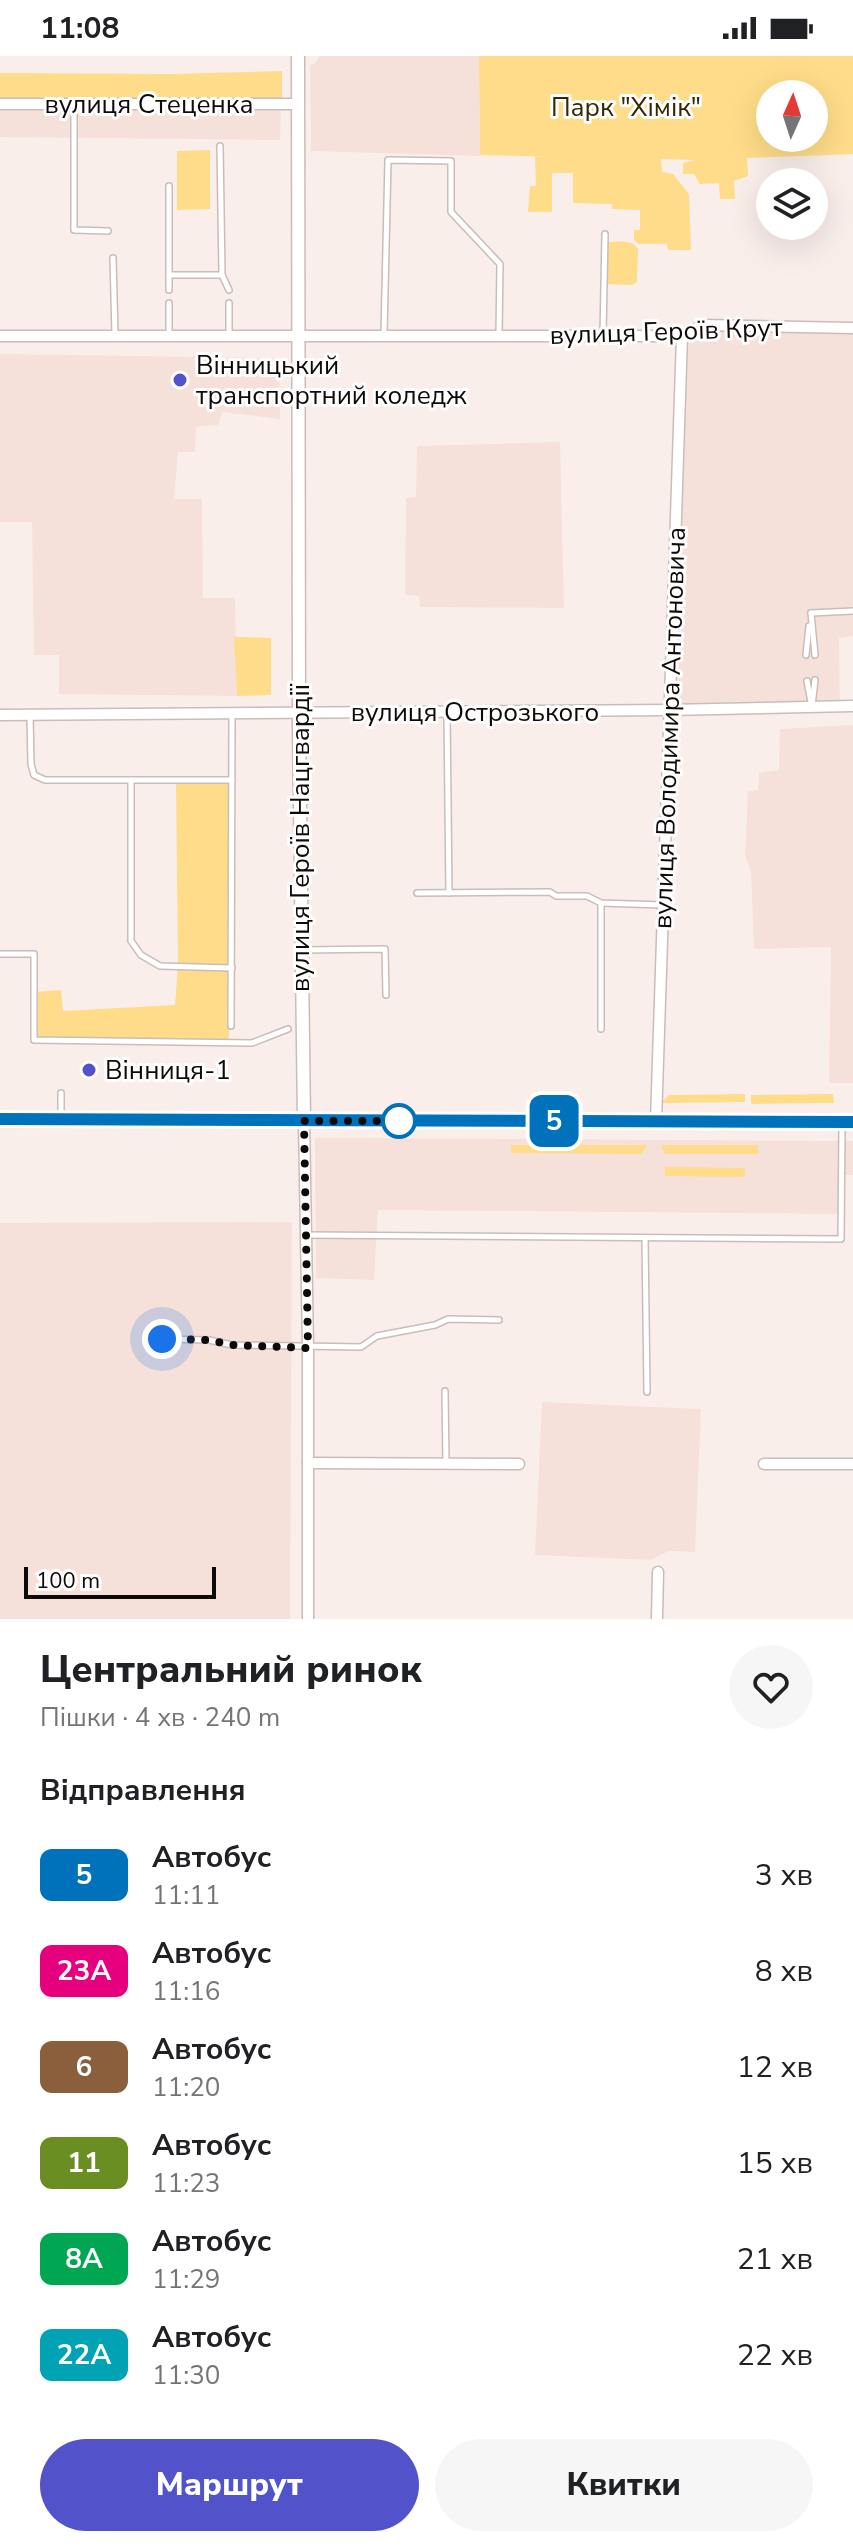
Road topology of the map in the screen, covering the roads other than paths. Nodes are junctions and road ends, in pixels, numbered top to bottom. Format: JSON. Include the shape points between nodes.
{"nodes":[{"id":1,"x":298,"y":56,"type":"edge"},
{"id":2,"x":0,"y":104,"type":"edge"},
{"id":3,"x":74,"y":104,"type":"junction"},
{"id":4,"x":298,"y":104,"type":"junction"},
{"id":5,"x":220,"y":146,"type":"dead end"},
{"id":6,"x":169,"y":186,"type":"dead end"},
{"id":7,"x":108,"y":231,"type":"dead end"},
{"id":8,"x":605,"y":234,"type":"dead end"},
{"id":9,"x":113,"y":258,"type":"dead end"},
{"id":10,"x":169,"y":275,"type":"junction"},
{"id":11,"x":222,"y":275,"type":"junction"},
{"id":12,"x":169,"y":290,"type":"dead end"},
{"id":13,"x":229,"y":290,"type":"dead end"},
{"id":14,"x":169,"y":303,"type":"dead end"},
{"id":15,"x":229,"y":303,"type":"dead end"},
{"id":16,"x":853,"y":328,"type":"edge"},
{"id":17,"x":384,"y":334,"type":"junction"},
{"id":18,"x":499,"y":335,"type":"junction"},
{"id":19,"x":603,"y":335,"type":"junction"},
{"id":20,"x":0,"y":336,"type":"edge"},
{"id":21,"x":115,"y":336,"type":"junction"},
{"id":22,"x":169,"y":336,"type":"junction"},
{"id":23,"x":229,"y":336,"type":"junction"},
{"id":24,"x":682,"y":336,"type":"junction"},
{"id":25,"x":300,"y":337,"type":"junction"},
{"id":26,"x":853,"y":611,"type":"edge"},
{"id":27,"x":811,"y":613,"type":"junction"},
{"id":28,"x":806,"y":655,"type":"dead end"},
{"id":29,"x":815,"y":655,"type":"dead end"},
{"id":30,"x":815,"y":680,"type":"dead end"},
{"id":31,"x":807,"y":681,"type":"dead end"},
{"id":32,"x":853,"y":706,"type":"edge"},
{"id":33,"x":811,"y":707,"type":"junction"},
{"id":34,"x":669,"y":710,"type":"junction"},
{"id":35,"x":447,"y":712,"type":"junction"},
{"id":36,"x":232,"y":713,"type":"junction"},
{"id":37,"x":299,"y":713,"type":"junction"},
{"id":38,"x":0,"y":715,"type":"edge"},
{"id":39,"x":30,"y":715,"type":"junction"},
{"id":40,"x":131,"y":780,"type":"junction"},
{"id":41,"x":232,"y":780,"type":"junction"},
{"id":42,"x":417,"y":893,"type":"dead end"},
{"id":43,"x":449,"y":893,"type":"junction"},
{"id":44,"x":601,"y":903,"type":"junction"},
{"id":45,"x":663,"y":905,"type":"junction"},
{"id":46,"x":300,"y":950,"type":"junction"},
{"id":47,"x":0,"y":954,"type":"edge"},
{"id":48,"x":232,"y":968,"type":"junction"},
{"id":49,"x":386,"y":995,"type":"dead end"},
{"id":50,"x":231,"y":1026,"type":"dead end"},
{"id":51,"x":288,"y":1029,"type":"dead end"},
{"id":52,"x":601,"y":1029,"type":"dead end"},
{"id":53,"x":61,"y":1093,"type":"dead end"},
{"id":54,"x":0,"y":1119,"type":"edge"},
{"id":55,"x":61,"y":1119,"type":"junction"},
{"id":56,"x":304,"y":1121,"type":"junction"},
{"id":57,"x":656,"y":1121,"type":"junction"},
{"id":58,"x":848,"y":1122,"type":"edge"},
{"id":59,"x":305,"y":1235,"type":"junction"},
{"id":60,"x":645,"y":1238,"type":"junction"},
{"id":61,"x":499,"y":1320,"type":"dead end"},
{"id":62,"x":162,"y":1339,"type":"dead end"},
{"id":63,"x":308,"y":1348,"type":"junction"},
{"id":64,"x":445,"y":1391,"type":"dead end"},
{"id":65,"x":647,"y":1392,"type":"dead end"},
{"id":66,"x":308,"y":1463,"type":"junction"},
{"id":67,"x":446,"y":1463,"type":"junction"},
{"id":68,"x":519,"y":1464,"type":"dead end"},
{"id":69,"x":764,"y":1464,"type":"dead end"},
{"id":70,"x":853,"y":1464,"type":"edge"},
{"id":71,"x":658,"y":1572,"type":"dead end"},
{"id":72,"x":308,"y":1619,"type":"edge"},
{"id":73,"x":657,"y":1619,"type":"edge"}],
"edges":[{"from":1,"to":4,"type":"street","name":"вулиця Героїв Нацгвардії"},
{"from":2,"to":3,"type":"street","name":"вулиця Стеценка"},
{"from":3,"to":4,"type":"street","name":"вулиця Стеценка"},
{"from":3,"to":7,"type":"lane","via":[[74,230]]},
{"from":4,"to":25,"type":"street","name":"вулиця Героїв Нацгвардії"},
{"from":5,"to":11,"type":"lane"},
{"from":6,"to":10,"type":"lane"},
{"from":8,"to":19,"type":"lane"},
{"from":9,"to":21,"type":"lane"},
{"from":10,"to":11,"type":"lane"},
{"from":10,"to":12,"type":"lane"},
{"from":11,"to":13,"type":"lane"},
{"from":14,"to":22,"type":"lane"},
{"from":15,"to":23,"type":"lane"},
{"from":16,"to":24,"type":"street","name":"вулиця Героїв Крут","via":[[703,325]]},
{"from":17,"to":18,"type":"street","name":"вулиця Героїв Крут"},
{"from":17,"to":18,"type":"lane","via":[[388,160],[451,161],[451,212],[500,264]]},
{"from":17,"to":25,"type":"street","name":"вулиця Героїв Крут"},
{"from":18,"to":19,"type":"street","name":"вулиця Героїв Крут"},
{"from":19,"to":24,"type":"street","name":"вулиця Героїв Крут"},
{"from":20,"to":21,"type":"street","name":"вулиця Героїв Крут"},
{"from":21,"to":22,"type":"street","name":"вулиця Героїв Крут"},
{"from":22,"to":23,"type":"street","name":"вулиця Героїв Крут"},
{"from":23,"to":25,"type":"street","name":"вулиця Героїв Крут"},
{"from":24,"to":34,"type":"street","name":"вулиця Володимира Антоновича"},
{"from":25,"to":37,"type":"street","name":"вулиця Героїв Нацгвардії"},
{"from":26,"to":27,"type":"lane"},
{"from":27,"to":28,"type":"lane"},
{"from":27,"to":29,"type":"lane"},
{"from":30,"to":33,"type":"lane"},
{"from":31,"to":33,"type":"lane"},
{"from":32,"to":33,"type":"street","name":"вулиця Острозького"},
{"from":33,"to":34,"type":"street","name":"вулиця Острозького"},
{"from":34,"to":35,"type":"street","name":"вулиця Острозького"},
{"from":34,"to":45,"type":"street","name":"вулиця Володимира Антоновича"},
{"from":35,"to":37,"type":"street","name":"вулиця Острозького"},
{"from":35,"to":43,"type":"lane"},
{"from":36,"to":37,"type":"street","name":"вулиця Острозького"},
{"from":36,"to":39,"type":"street","name":"вулиця Острозького"},
{"from":36,"to":41,"type":"lane"},
{"from":37,"to":46,"type":"street","name":"вулиця Героїв Нацгвардії"},
{"from":38,"to":39,"type":"street","name":"вулиця Острозького"},
{"from":39,"to":40,"type":"lane","via":[[34,775],[45,780]]},
{"from":40,"to":41,"type":"lane"},
{"from":40,"to":48,"type":"lane","via":[[131,941],[141,955],[160,966]]},
{"from":41,"to":48,"type":"lane"},
{"from":42,"to":43,"type":"lane"},
{"from":43,"to":44,"type":"lane","via":[[550,892]]},
{"from":44,"to":45,"type":"lane"},
{"from":44,"to":52,"type":"lane"},
{"from":45,"to":57,"type":"street","name":"вулиця Володимира Антоновича"},
{"from":46,"to":49,"type":"lane","via":[[385,949]]},
{"from":46,"to":56,"type":"street","name":"вулиця Героїв Нацгвардії"},
{"from":47,"to":51,"type":"lane","via":[[34,954],[34,1040],[252,1043]]},
{"from":48,"to":50,"type":"lane"},
{"from":53,"to":55,"type":"lane"},
{"from":54,"to":55,"type":"main road"},
{"from":55,"to":56,"type":"main road"},
{"from":56,"to":57,"type":"main road"},
{"from":56,"to":59,"type":"street","name":"вулиця Героїв Нацгвардії"},
{"from":57,"to":58,"type":"main road"},
{"from":58,"to":60,"type":"lane","via":[[841,1239]]},
{"from":59,"to":60,"type":"lane"},
{"from":59,"to":63,"type":"street","name":"вулиця Героїв Нацгвардії"},
{"from":60,"to":65,"type":"lane"},
{"from":61,"to":63,"type":"lane","via":[[448,1319],[377,1336],[361,1347]]},
{"from":62,"to":63,"type":"lane"},
{"from":63,"to":66,"type":"street","name":"вулиця Героїв Нацгвардії"},
{"from":64,"to":67,"type":"lane"},
{"from":66,"to":67,"type":"street"},
{"from":66,"to":72,"type":"street","name":"вулиця Героїв Нацгвардії"},
{"from":67,"to":68,"type":"street"},
{"from":69,"to":70,"type":"street"},
{"from":71,"to":73,"type":"street"}]}
